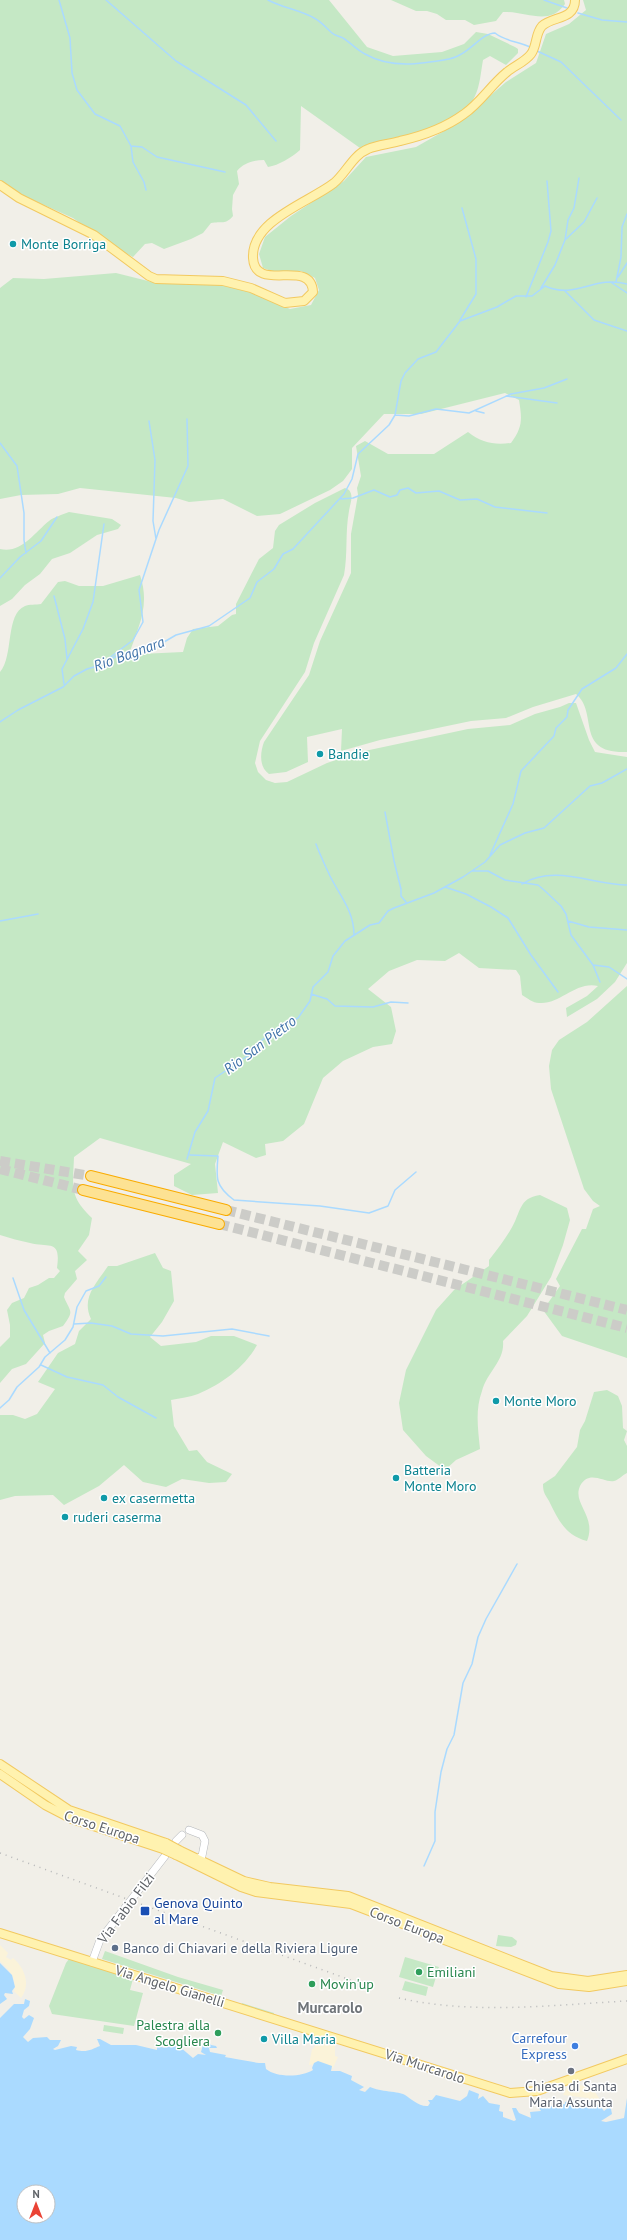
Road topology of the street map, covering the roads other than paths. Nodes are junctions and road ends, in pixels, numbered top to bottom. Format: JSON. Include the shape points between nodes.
{"nodes":[{"id":1,"x":575,"y":0,"type":"edge"},
{"id":2,"x":0,"y":186,"type":"edge"},
{"id":3,"x":91,"y":1176,"type":"tunnel mouth"},
{"id":4,"x":83,"y":1190,"type":"tunnel mouth"},
{"id":5,"x":226,"y":1210,"type":"tunnel mouth"},
{"id":6,"x":219,"y":1224,"type":"tunnel mouth"},
{"id":7,"x":0,"y":1764,"type":"edge"},
{"id":8,"x":0,"y":1774,"type":"edge"},
{"id":9,"x":189,"y":1830,"type":"dead end"},
{"id":10,"x":182,"y":1835,"type":"dead end"},
{"id":11,"x":176,"y":1841,"type":"dead end"},
{"id":12,"x":165,"y":1849,"type":"junction"},
{"id":13,"x":177,"y":1853,"type":"junction"},
{"id":14,"x":198,"y":1860,"type":"junction"},
{"id":15,"x":187,"y":1861,"type":"junction"},
{"id":16,"x":0,"y":1933,"type":"edge"},
{"id":17,"x":92,"y":1962,"type":"junction"},
{"id":18,"x":627,"y":1975,"type":"edge"},
{"id":19,"x":627,"y":1981,"type":"edge"},
{"id":20,"x":340,"y":2040,"type":"joint"},
{"id":21,"x":627,"y":2060,"type":"edge"}],
"edges":[{"from":1,"to":2,"type":"main road","via":[[571,12],[542,27],[537,34],[532,53],[507,72],[465,114],[426,134],[368,149],[359,154],[334,183],[267,226],[254,251],[255,266],[258,271],[267,275],[300,275],[308,278],[313,284],[313,292],[304,301],[285,303],[251,288],[222,281],[156,279],[94,235],[18,198]]},
{"from":3,"to":5,"type":"highway"},
{"from":4,"to":6,"type":"highway"},
{"from":7,"to":12,"type":"main road","name":"Corso Europa","via":[[69,1810]]},
{"from":8,"to":12,"type":"main road","name":"Corso Europa","via":[[72,1819]]},
{"from":9,"to":14,"type":"street","via":[[197,1832],[205,1842],[202,1856]]},
{"from":10,"to":11,"type":"street"},
{"from":12,"to":13,"type":"main road","name":"Corso Europa","bridge":true},
{"from":12,"to":17,"type":"street","name":"Via Fabio Filzi","via":[[100,1940]]},
{"from":13,"to":14,"type":"main road","name":"Corso Europa"},
{"from":13,"to":15,"type":"main road","name":"Corso Europa"},
{"from":14,"to":15,"type":"street","name":"Corso Europa"},
{"from":14,"to":18,"type":"main road","name":"Corso Europa","via":[[244,1881],[260,1885],[348,1896],[551,1976],[588,1981]]},
{"from":15,"to":19,"type":"main road","name":"Corso Europa","via":[[256,1892],[351,1904],[559,1984],[590,1987]]},
{"from":16,"to":17,"type":"main road","name":"Via Angelo Gianelli"},
{"from":17,"to":20,"type":"main road","name":"Via Angelo Gianelli"},
{"from":20,"to":21,"type":"main road","name":"Via Murcarolo","via":[[510,2093],[537,2091]]}]}
